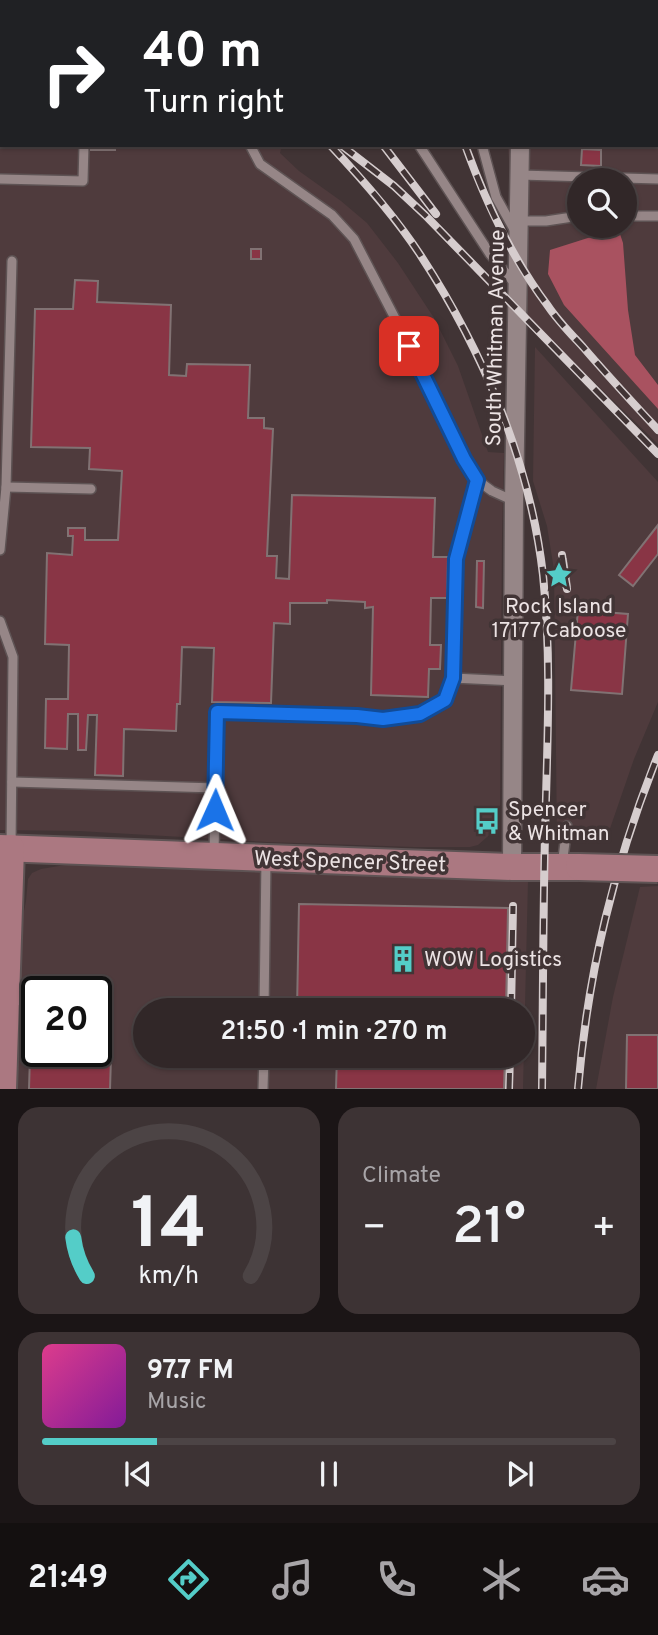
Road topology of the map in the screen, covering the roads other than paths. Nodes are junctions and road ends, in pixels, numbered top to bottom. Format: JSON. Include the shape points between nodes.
{"nodes":[{"id":1,"x":84,"y":147,"type":"edge"},
{"id":2,"x":251,"y":147,"type":"edge"},
{"id":3,"x":420,"y":147,"type":"edge"},
{"id":4,"x":483,"y":147,"type":"edge"},
{"id":5,"x":520,"y":147,"type":"edge"},
{"id":6,"x":520,"y":176,"type":"junction"},
{"id":7,"x":0,"y":179,"type":"edge"},
{"id":8,"x":658,"y":179,"type":"edge"},
{"id":9,"x":637,"y":216,"type":"edge"},
{"id":10,"x":658,"y":216,"type":"edge"},
{"id":11,"x":567,"y":218,"type":"edge"},
{"id":12,"x":519,"y":230,"type":"junction"},
{"id":13,"x":12,"y":261,"type":"dead end"},
{"id":14,"x":518,"y":287,"type":"junction"},
{"id":15,"x":477,"y":480,"type":"junction"},
{"id":16,"x":6,"y":487,"type":"junction"},
{"id":17,"x":91,"y":489,"type":"dead end"},
{"id":18,"x":514,"y":501,"type":"junction"},
{"id":19,"x":0,"y":550,"type":"edge"},
{"id":20,"x":0,"y":621,"type":"edge"},
{"id":21,"x":453,"y":678,"type":"junction"},
{"id":22,"x":513,"y":681,"type":"junction"},
{"id":23,"x":12,"y":782,"type":"junction"},
{"id":24,"x":216,"y":788,"type":"junction"},
{"id":25,"x":567,"y":826,"type":"dead end"},
{"id":26,"x":5,"y":848,"type":"edge"},
{"id":27,"x":214,"y":856,"type":"junction"},
{"id":28,"x":266,"y":858,"type":"junction"},
{"id":29,"x":512,"y":867,"type":"junction"},
{"id":30,"x":570,"y":867,"type":"junction"},
{"id":31,"x":658,"y":869,"type":"edge"},
{"id":32,"x":10,"y":993,"type":"edge"},
{"id":33,"x":264,"y":998,"type":"edge"},
{"id":34,"x":264,"y":1068,"type":"edge"},
{"id":35,"x":3,"y":1089,"type":"edge"},
{"id":36,"x":263,"y":1089,"type":"edge"}],
"edges":[{"from":1,"to":7,"type":"lane","via":[[83,181]]},
{"from":2,"to":15,"type":"lane","via":[[260,164],[332,215],[354,239]]},
{"from":3,"to":14,"type":"lane","via":[[490,254]]},
{"from":4,"to":12,"type":"lane","via":[[496,197]]},
{"from":5,"to":6,"type":"street","name":"South Whitman Avenue"},
{"from":6,"to":8,"type":"lane"},
{"from":6,"to":12,"type":"street","name":"South Whitman Avenue"},
{"from":9,"to":10,"type":"lane"},
{"from":11,"to":12,"type":"lane"},
{"from":12,"to":14,"type":"street","name":"South Whitman Avenue"},
{"from":13,"to":16,"type":"lane"},
{"from":14,"to":18,"type":"street","name":"South Whitman Avenue"},
{"from":15,"to":18,"type":"lane"},
{"from":15,"to":21,"type":"lane","via":[[456,559]]},
{"from":16,"to":17,"type":"lane"},
{"from":16,"to":19,"type":"lane"},
{"from":18,"to":22,"type":"street","name":"South Whitman Avenue"},
{"from":20,"to":23,"type":"lane","via":[[13,657]]},
{"from":21,"to":22,"type":"lane"},
{"from":21,"to":24,"type":"lane","via":[[445,700],[420,714],[383,719],[217,712]]},
{"from":22,"to":29,"type":"street","name":"South Whitman Avenue"},
{"from":23,"to":24,"type":"lane"},
{"from":23,"to":26,"type":"lane"},
{"from":24,"to":27,"type":"lane"},
{"from":25,"to":30,"type":"lane"},
{"from":26,"to":27,"type":"street","name":"West Spencer Street"},
{"from":26,"to":32,"type":"street"},
{"from":27,"to":28,"type":"street","name":"West Spencer Street"},
{"from":28,"to":29,"type":"street","name":"West Spencer Street"},
{"from":28,"to":33,"type":"lane"},
{"from":29,"to":30,"type":"street","name":"West Spencer Street"},
{"from":30,"to":31,"type":"street","name":"West Spencer Street","bridge":true},
{"from":32,"to":35,"type":"street"},
{"from":34,"to":36,"type":"lane"}]}
